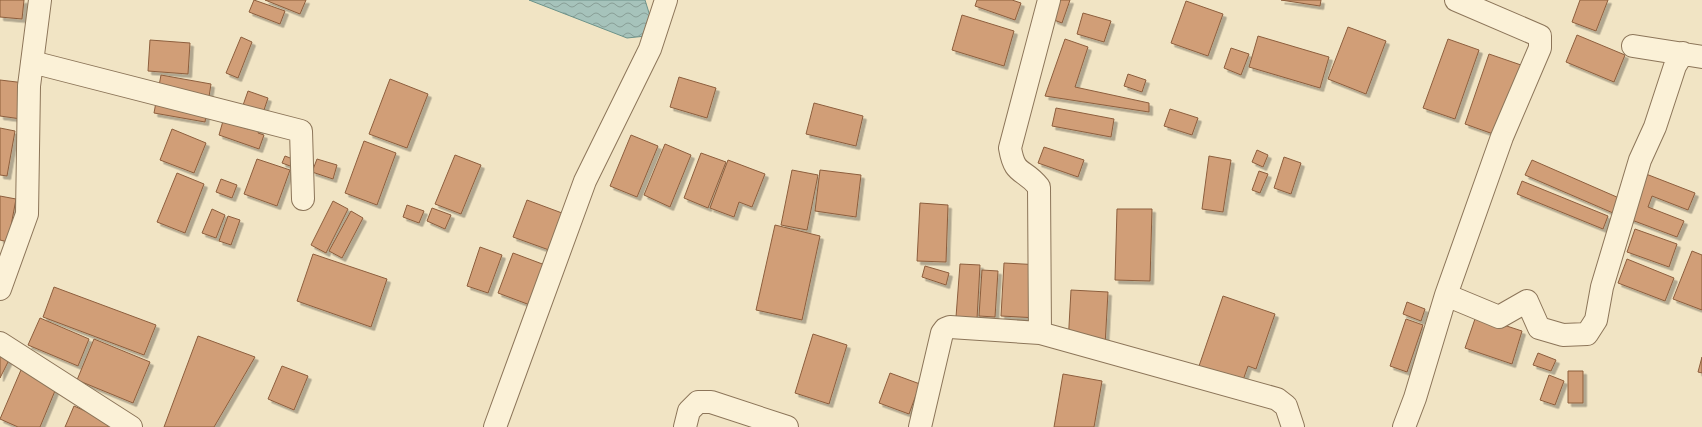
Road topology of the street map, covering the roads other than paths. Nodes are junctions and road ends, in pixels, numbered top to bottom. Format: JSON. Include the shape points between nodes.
{"nodes":[{"id":1,"x":40,"y":0,"type":"edge"},
{"id":2,"x":666,"y":0,"type":"edge"},
{"id":3,"x":1049,"y":0,"type":"edge"},
{"id":4,"x":1456,"y":0,"type":"edge"},
{"id":5,"x":1633,"y":46,"type":"dead end"},
{"id":6,"x":1692,"y":55,"type":"edge"},
{"id":7,"x":32,"y":62,"type":"junction"},
{"id":8,"x":303,"y":199,"type":"dead end"},
{"id":9,"x":0,"y":289,"type":"edge"},
{"id":10,"x":1446,"y":295,"type":"junction"},
{"id":11,"x":1040,"y":333,"type":"junction"},
{"id":12,"x":0,"y":343,"type":"edge"},
{"id":13,"x":131,"y":427,"type":"edge"},
{"id":14,"x":495,"y":427,"type":"edge"},
{"id":15,"x":686,"y":427,"type":"edge"},
{"id":16,"x":787,"y":427,"type":"edge"},
{"id":17,"x":920,"y":427,"type":"edge"},
{"id":18,"x":1293,"y":427,"type":"edge"},
{"id":19,"x":1404,"y":427,"type":"edge"}],
"edges":[{"from":1,"to":7,"type":"street"},
{"from":2,"to":14,"type":"street","via":[[650,49],[585,181]]},
{"from":3,"to":11,"type":"street","via":[[1010,148],[1012,161],[1017,170],[1030,176],[1039,187]]},
{"from":4,"to":10,"type":"street","via":[[1540,36],[1540,48],[1502,137]]},
{"from":5,"to":6,"type":"street"},
{"from":6,"to":10,"type":"street","via":[[1674,66],[1655,127],[1640,160],[1602,287],[1596,320],[1587,334],[1564,335],[1539,328],[1527,301],[1499,318]]},
{"from":7,"to":8,"type":"street","via":[[301,131]]},
{"from":7,"to":9,"type":"street","via":[[29,86],[28,214]]},
{"from":10,"to":19,"type":"street"},
{"from":11,"to":17,"type":"street","via":[[950,327],[945,329]]},
{"from":11,"to":18,"type":"street","via":[[1277,399],[1286,406]]},
{"from":12,"to":13,"type":"street"},
{"from":15,"to":16,"type":"street","via":[[689,411],[698,402],[711,402]]}]}
